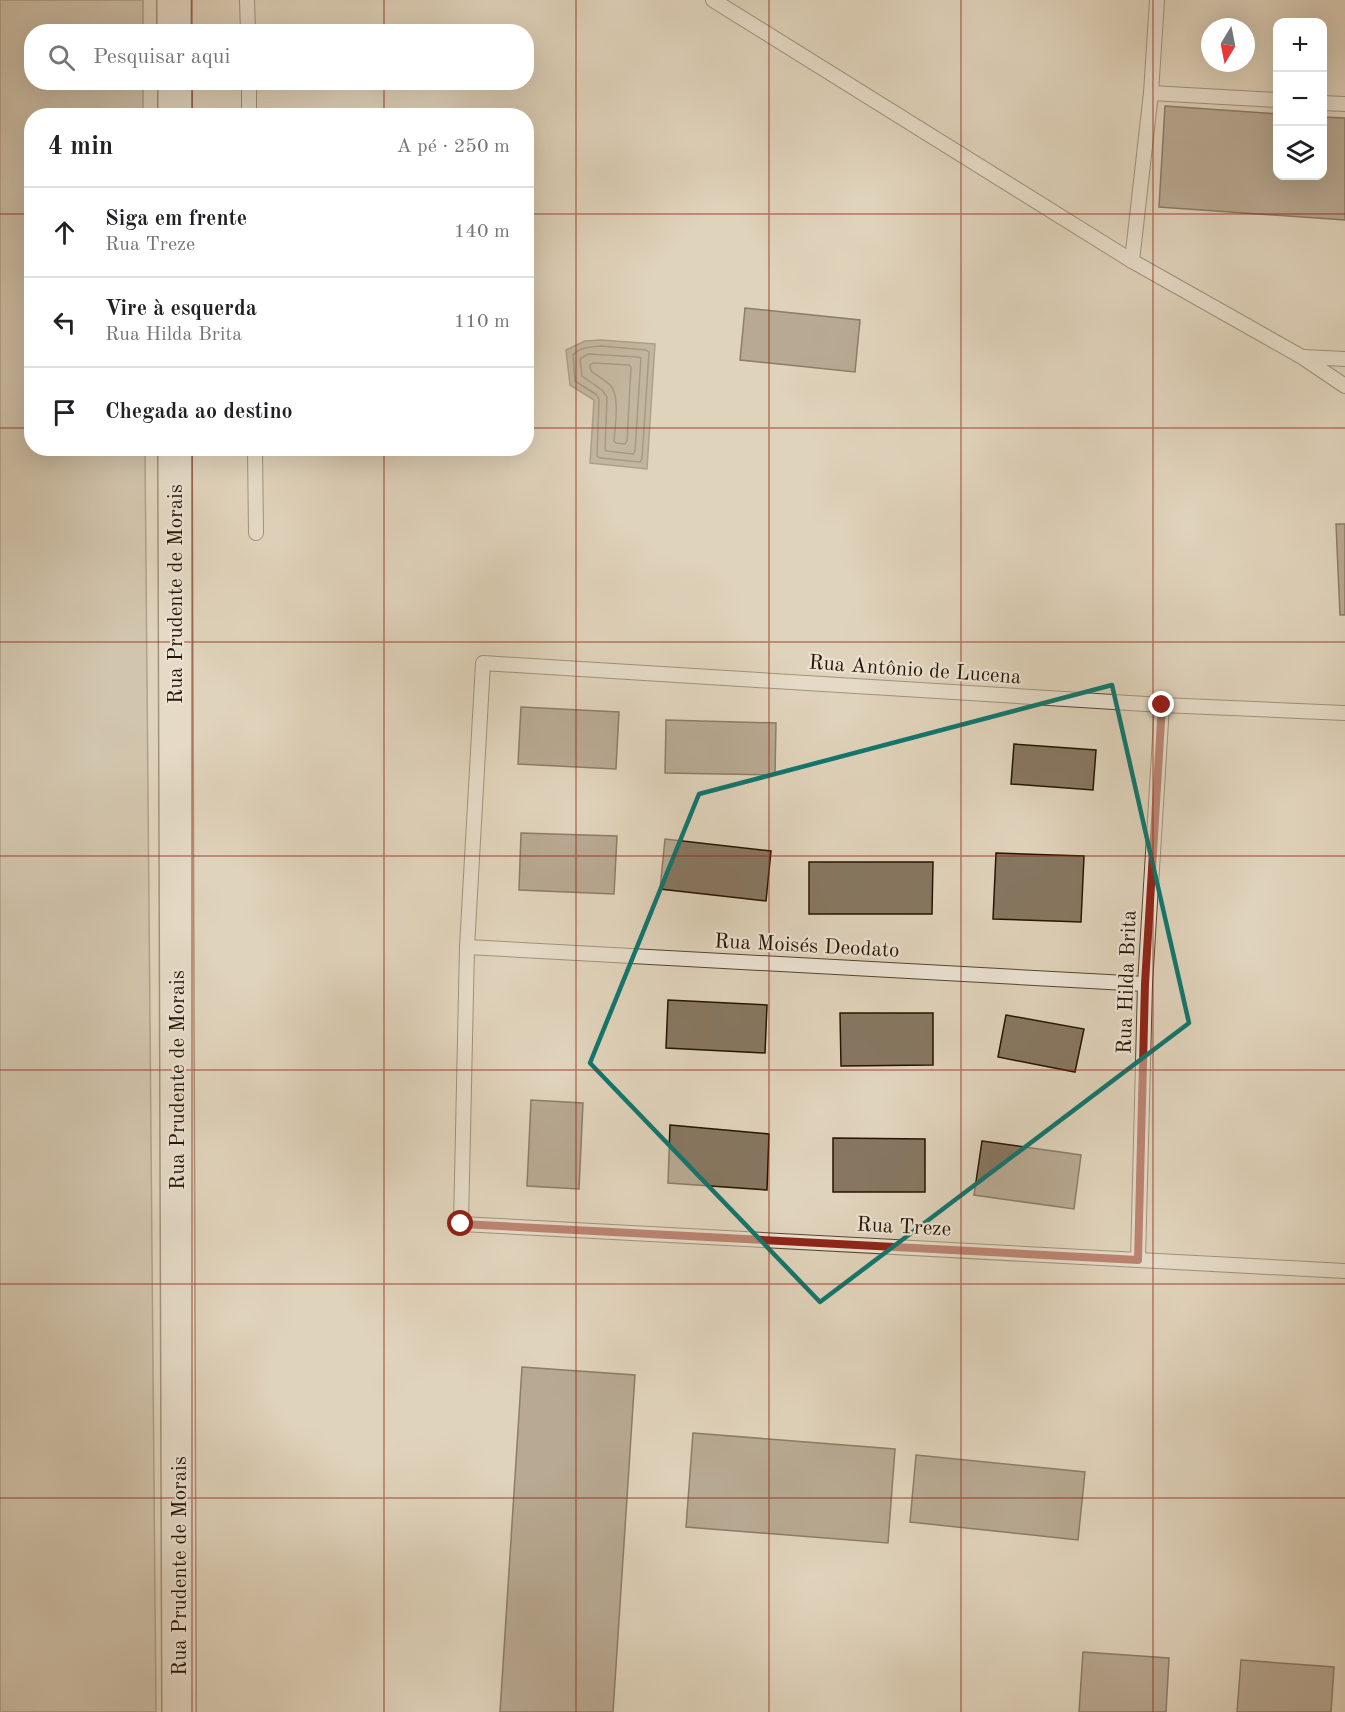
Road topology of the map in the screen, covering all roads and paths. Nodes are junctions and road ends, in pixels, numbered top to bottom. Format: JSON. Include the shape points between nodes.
{"nodes":[{"id":1,"x":174,"y":0,"type":"edge"},
{"id":2,"x":247,"y":0,"type":"edge"},
{"id":3,"x":713,"y":0,"type":"edge"},
{"id":4,"x":1157,"y":0,"type":"edge"},
{"id":5,"x":174,"y":24,"type":"edge"},
{"id":6,"x":248,"y":24,"type":"edge"},
{"id":7,"x":175,"y":90,"type":"edge"},
{"id":8,"x":249,"y":90,"type":"edge"},
{"id":9,"x":1151,"y":93,"type":"junction"},
{"id":10,"x":1273,"y":100,"type":"edge"},
{"id":11,"x":1327,"y":103,"type":"edge"},
{"id":12,"x":1345,"y":104,"type":"edge"},
{"id":13,"x":175,"y":108,"type":"edge"},
{"id":14,"x":249,"y":108,"type":"edge"},
{"id":15,"x":1132,"y":261,"type":"junction"},
{"id":16,"x":1302,"y":357,"type":"junction"},
{"id":17,"x":1345,"y":359,"type":"edge"},
{"id":18,"x":1345,"y":386,"type":"edge"},
{"id":19,"x":175,"y":456,"type":"edge"},
{"id":20,"x":255,"y":456,"type":"edge"},
{"id":21,"x":256,"y":533,"type":"dead end"},
{"id":22,"x":1162,"y":705,"type":"junction"},
{"id":23,"x":1345,"y":713,"type":"edge"},
{"id":24,"x":466,"y":947,"type":"junction"},
{"id":25,"x":1145,"y":984,"type":"junction"},
{"id":26,"x":1138,"y":1260,"type":"junction"},
{"id":27,"x":1345,"y":1271,"type":"edge"},
{"id":28,"x":179,"y":1712,"type":"edge"}],
"edges":[{"from":1,"to":5,"type":"street"},
{"from":2,"to":6,"type":"lane"},
{"from":3,"to":15,"type":"lane"},
{"from":4,"to":9,"type":"lane"},
{"from":7,"to":13,"type":"street"},
{"from":8,"to":14,"type":"lane"},
{"from":9,"to":10,"type":"lane"},
{"from":9,"to":15,"type":"lane"},
{"from":11,"to":12,"type":"lane"},
{"from":15,"to":16,"type":"lane"},
{"from":16,"to":17,"type":"lane"},
{"from":16,"to":18,"type":"lane"},
{"from":19,"to":28,"type":"street","name":"Rua Prudente de Morais"},
{"from":20,"to":21,"type":"lane"},
{"from":22,"to":23,"type":"lane","name":"Rua Antônio de Lucena"},
{"from":22,"to":24,"type":"lane","name":"Rua Antônio de Lucena","via":[[483,663]]},
{"from":22,"to":25,"type":"lane","name":"Rua Hilda Brita"},
{"from":24,"to":25,"type":"lane","name":"Rua Moisés Deodato"},
{"from":24,"to":26,"type":"lane","name":"Rua Treze","via":[[461,1224]]},
{"from":25,"to":26,"type":"lane","name":"Rua Hilda Brita"},
{"from":26,"to":27,"type":"lane","name":"Rua Treze"}]}
